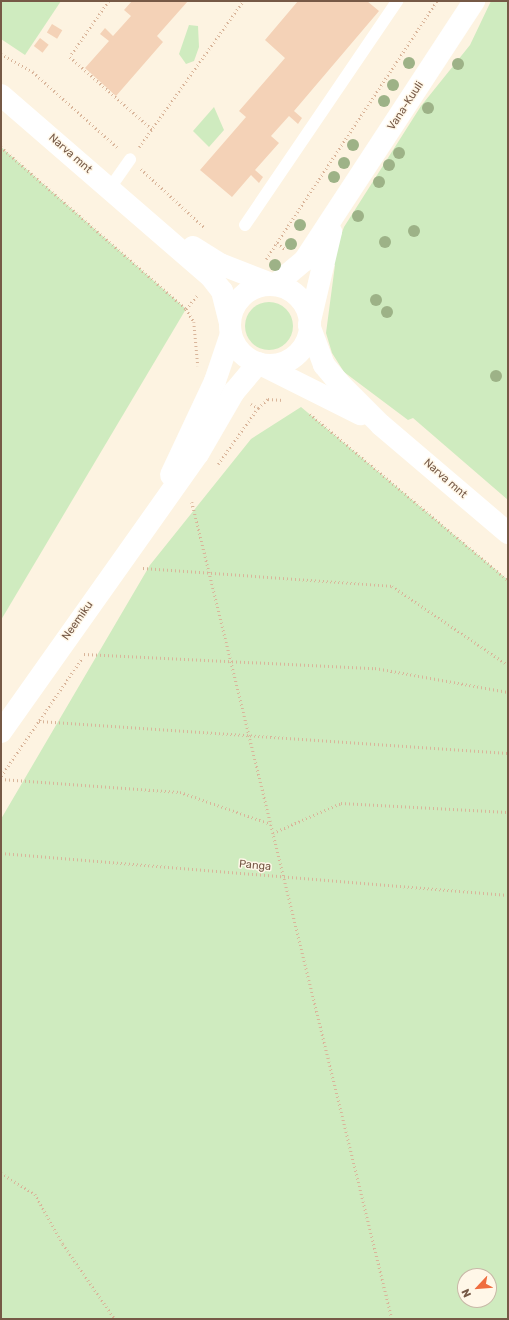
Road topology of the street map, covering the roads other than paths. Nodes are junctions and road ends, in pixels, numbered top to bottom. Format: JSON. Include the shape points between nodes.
{"nodes":[{"id":1,"x":397,"y":1,"type":"edge"},
{"id":2,"x":474,"y":1,"type":"edge"},
{"id":3,"x":1,"y":95,"type":"edge"},
{"id":4,"x":130,"y":159,"type":"road end"},
{"id":5,"x":110,"y":188,"type":"junction"},
{"id":6,"x":338,"y":210,"type":"junction"},
{"id":7,"x":139,"y":214,"type":"junction"},
{"id":8,"x":245,"y":225,"type":"dead end"},
{"id":9,"x":275,"y":285,"type":"junction"},
{"id":10,"x":309,"y":325,"type":"junction"},
{"id":11,"x":230,"y":329,"type":"junction"},
{"id":12,"x":258,"y":363,"type":"junction"},
{"id":13,"x":381,"y":425,"type":"junction"},
{"id":14,"x":154,"y":511,"type":"junction"},
{"id":15,"x":508,"y":533,"type":"edge"},
{"id":16,"x":1,"y":732,"type":"edge"}],
"edges":[{"from":1,"to":8,"type":"lane","via":[[386,21]]},
{"from":2,"to":6,"type":"main road","name":"Vana-Kuuli"},
{"from":3,"to":5,"type":"main road","name":"Narva mnt"},
{"from":4,"to":5,"type":"lane"},
{"from":5,"to":7,"type":"main road","name":"Narva mnt"},
{"from":6,"to":9,"type":"main road","name":"Vana-Kuuli","via":[[296,270]]},
{"from":6,"to":10,"type":"main road","name":"Vana-Kuuli","via":[[319,270]]},
{"from":7,"to":9,"type":"main road","name":"Narva mnt","via":[[220,264]]},
{"from":7,"to":11,"type":"main road","name":"Narva mnt","via":[[211,277],[222,291]]},
{"from":9,"to":10,"type":"main road","via":[[298,297]]},
{"from":9,"to":11,"type":"main road","via":[[250,290],[239,299]]},
{"from":10,"to":12,"type":"main road","via":[[304,346],[295,356],[284,362]]},
{"from":10,"to":13,"type":"main road","name":"Narva mnt","via":[[324,365]]},
{"from":11,"to":12,"type":"main road","via":[[246,357]]},
{"from":11,"to":14,"type":"main road","name":"Neemiku","via":[[215,381]]},
{"from":12,"to":13,"type":"main road","name":"Narva mnt"},
{"from":12,"to":14,"type":"main road","name":"Neemiku","via":[[234,392],[198,454]]},
{"from":13,"to":15,"type":"main road","name":"Narva mnt"},
{"from":14,"to":16,"type":"main road","name":"Neemiku"}]}
